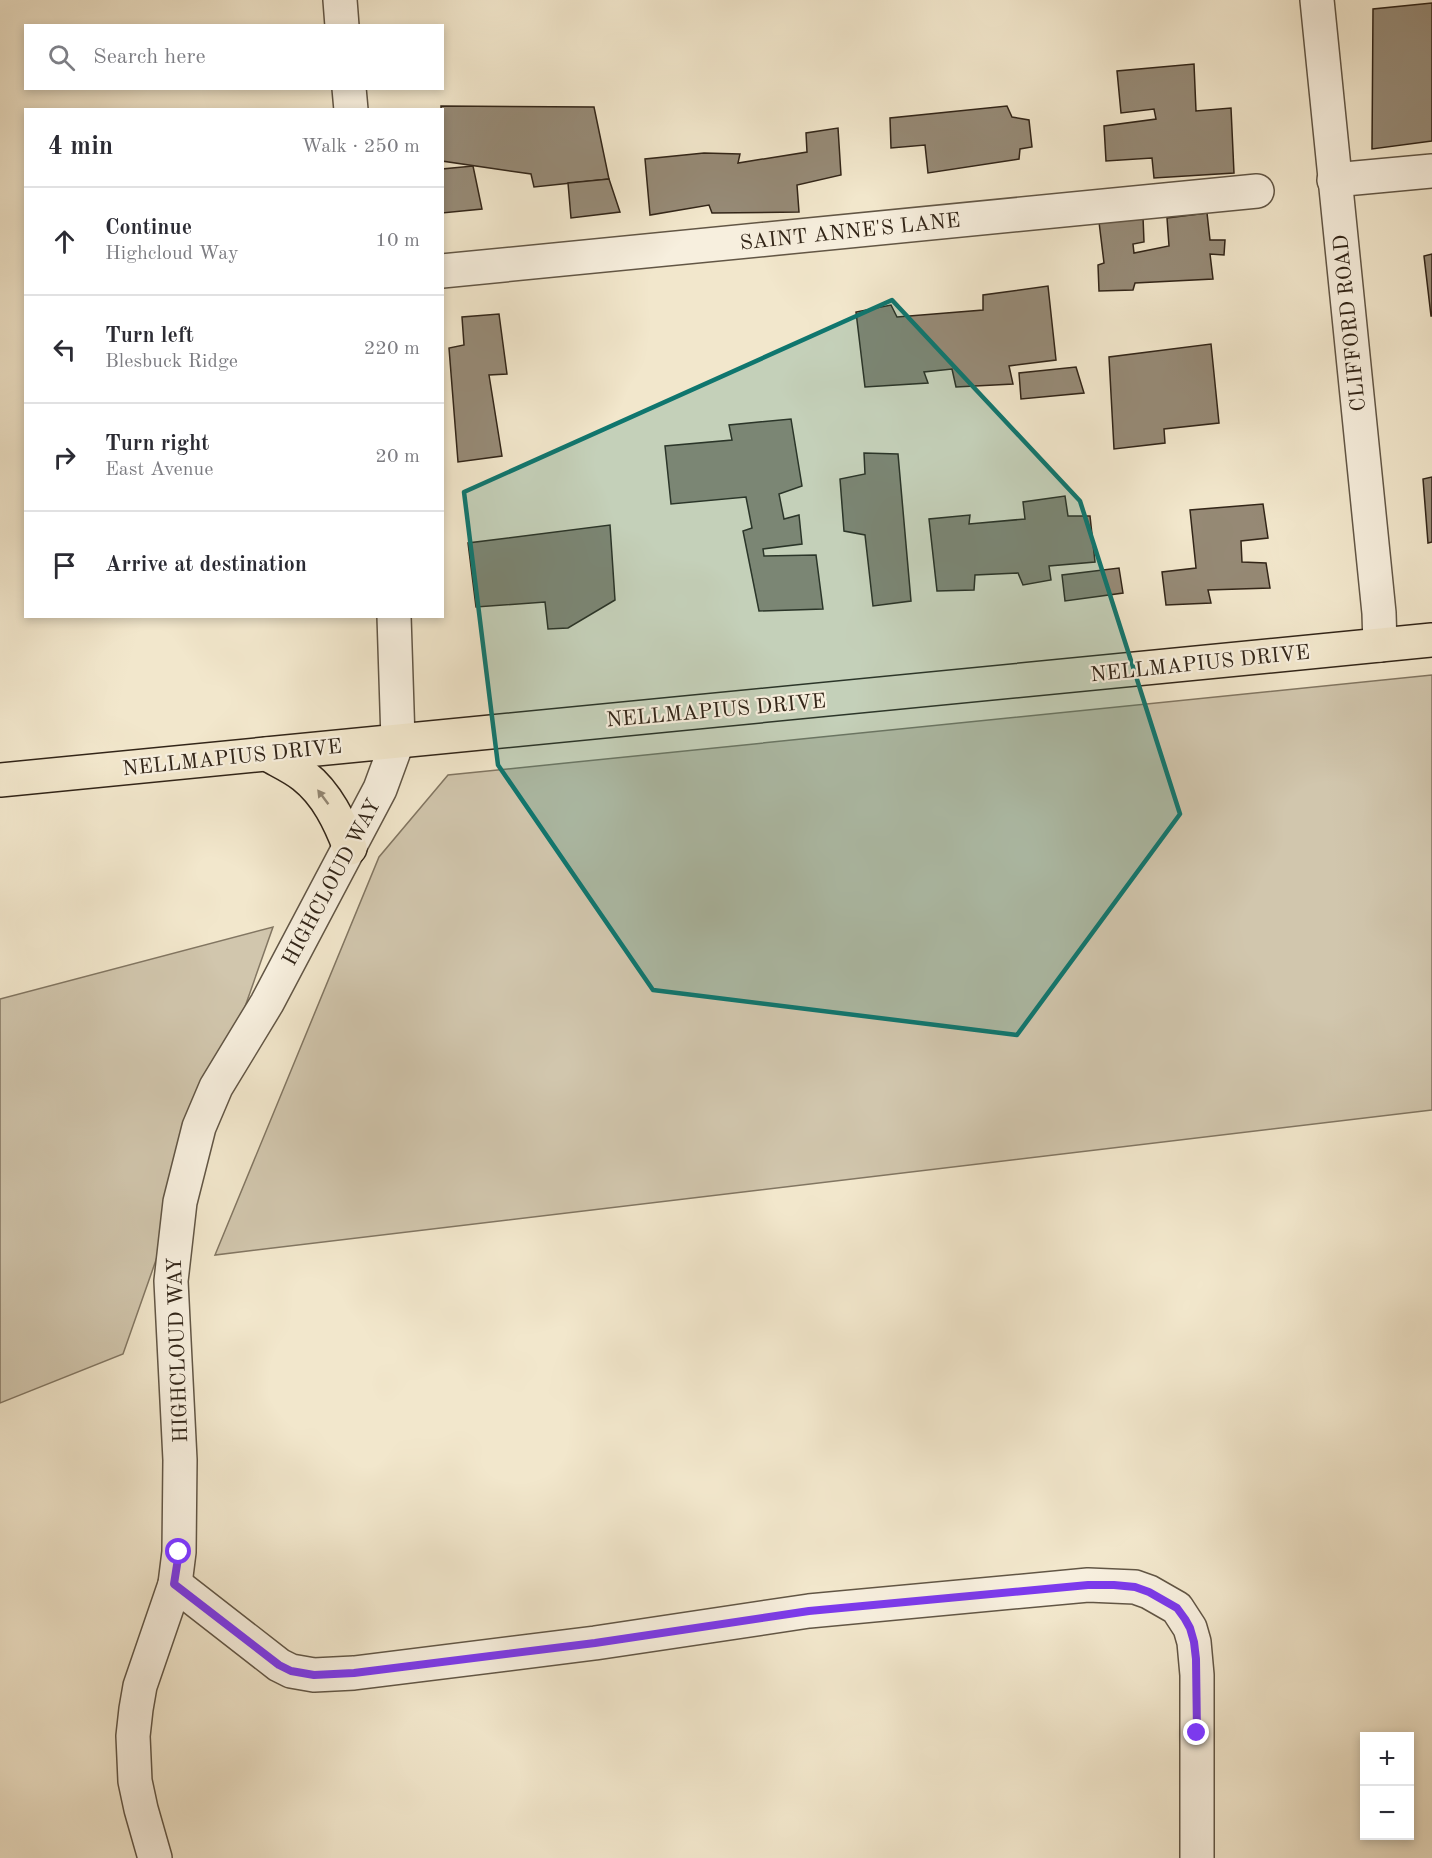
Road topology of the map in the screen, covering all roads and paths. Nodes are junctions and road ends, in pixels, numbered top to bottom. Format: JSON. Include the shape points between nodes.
{"nodes":[{"id":1,"x":340,"y":0,"type":"edge"},
{"id":2,"x":1317,"y":0,"type":"edge"},
{"id":3,"x":342,"y":24,"type":"edge"},
{"id":4,"x":349,"y":90,"type":"edge"},
{"id":5,"x":351,"y":108,"type":"edge"},
{"id":6,"x":1432,"y":171,"type":"edge"},
{"id":7,"x":1334,"y":180,"type":"junction"},
{"id":8,"x":1257,"y":191,"type":"dead end"},
{"id":9,"x":444,"y":271,"type":"edge"},
{"id":10,"x":394,"y":618,"type":"edge"},
{"id":11,"x":1432,"y":640,"type":"edge"},
{"id":12,"x":1380,"y":645,"type":"junction"},
{"id":13,"x":398,"y":740,"type":"junction"},
{"id":14,"x":267,"y":754,"type":"junction"},
{"id":15,"x":0,"y":780,"type":"edge"},
{"id":16,"x":350,"y":848,"type":"junction"},
{"id":17,"x":174,"y":1584,"type":"junction"},
{"id":18,"x":155,"y":1858,"type":"edge"},
{"id":19,"x":1197,"y":1858,"type":"edge"}],
"edges":[{"from":1,"to":3,"type":"street"},
{"from":2,"to":7,"type":"street","name":"CLIFFORD ROAD"},
{"from":4,"to":5,"type":"street"},
{"from":6,"to":7,"type":"street"},
{"from":7,"to":12,"type":"street","name":"CLIFFORD ROAD"},
{"from":8,"to":9,"type":"street","name":"SAINT ANNE'S LANE"},
{"from":10,"to":13,"type":"street"},
{"from":11,"to":12,"type":"main road","name":"NELLMAPIUS DRIVE"},
{"from":12,"to":13,"type":"main road","name":"NELLMAPIUS DRIVE"},
{"from":13,"to":14,"type":"main road","name":"NELLMAPIUS DRIVE"},
{"from":13,"to":16,"type":"street","name":"HIGHCLOUD WAY","via":[[374,805]]},
{"from":14,"to":15,"type":"main road","name":"NELLMAPIUS DRIVE"},
{"from":16,"to":14,"type":"main road","one_way":true,"via":[[342,826],[316,787]]},
{"from":16,"to":17,"type":"street","name":"HIGHCLOUD WAY","via":[[267,1003],[216,1087],[199,1127],[180,1202],[171,1281],[180,1460],[179,1552]]},
{"from":17,"to":18,"type":"street","name":"HIGHCLOUD WAY","via":[[140,1686],[133,1736],[135,1781]]},
{"from":17,"to":19,"type":"street","via":[[279,1665],[314,1675],[437,1664],[809,1611],[1088,1585],[1135,1587],[1177,1608],[1194,1642]]}]}
